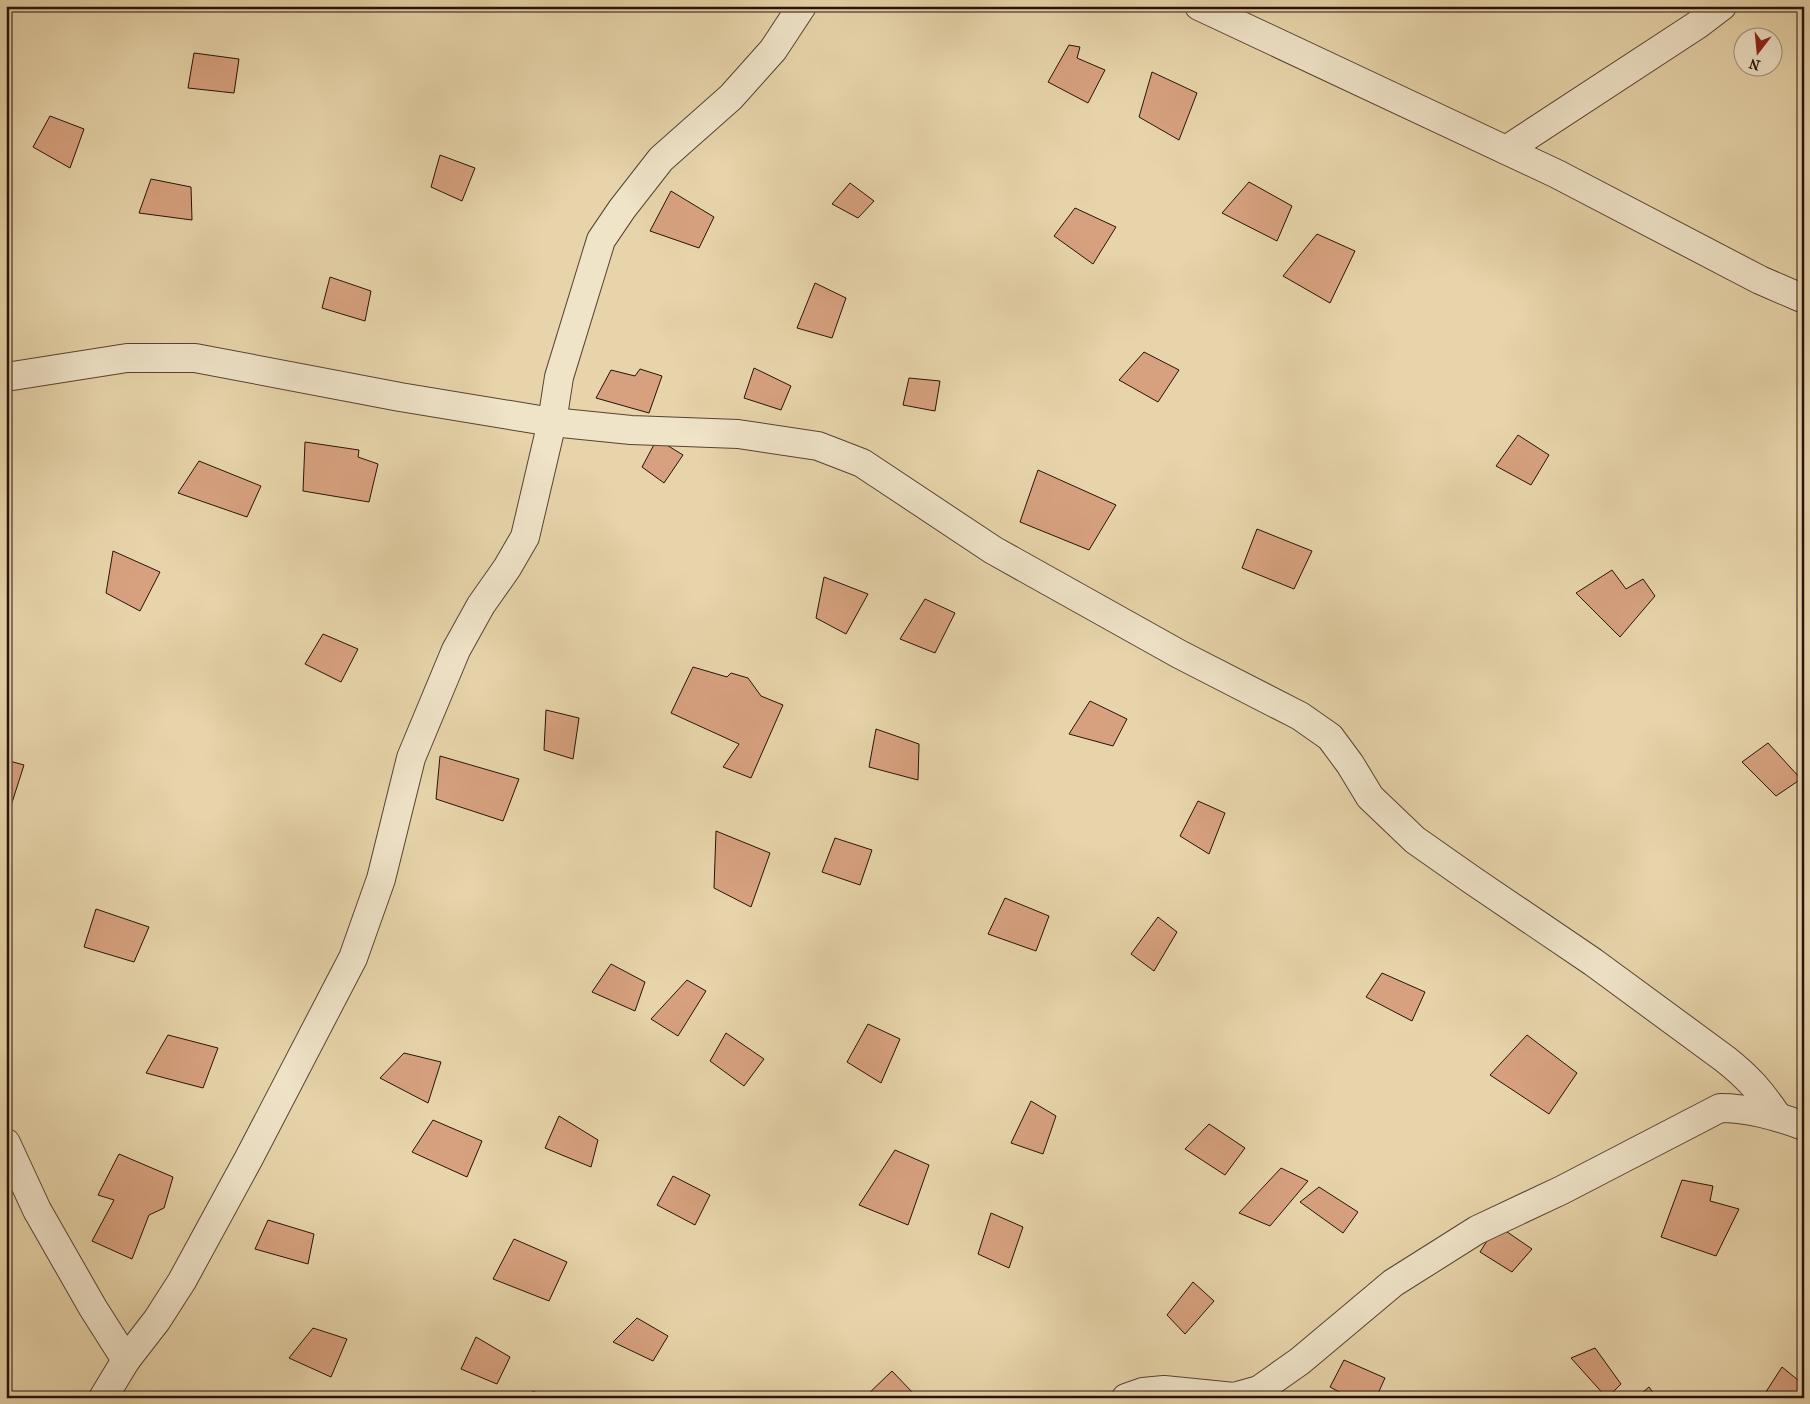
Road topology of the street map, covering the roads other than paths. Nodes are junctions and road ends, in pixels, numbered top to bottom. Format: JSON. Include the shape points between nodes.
{"nodes":[{"id":1,"x":802,"y":6,"type":"edge"},
{"id":2,"x":1199,"y":6,"type":"edge"},
{"id":3,"x":1722,"y":6,"type":"edge"},
{"id":4,"x":1506,"y":150,"type":"junction"},
{"id":5,"x":1804,"y":299,"type":"edge"},
{"id":6,"x":6,"y":377,"type":"edge"},
{"id":7,"x":552,"y":422,"type":"junction"},
{"id":8,"x":1778,"y":1117,"type":"junction"},
{"id":9,"x":1804,"y":1126,"type":"edge"},
{"id":10,"x":6,"y":1143,"type":"edge"},
{"id":11,"x":126,"y":1360,"type":"junction"},
{"id":12,"x":103,"y":1398,"type":"edge"},
{"id":13,"x":1126,"y":1398,"type":"edge"}],
"edges":[{"from":1,"to":7,"type":"street","via":[[773,50],[732,97],[660,159],[601,240],[559,377]]},
{"from":2,"to":4,"type":"street"},
{"from":3,"to":4,"type":"street"},
{"from":4,"to":5,"type":"street","via":[[1760,280]]},
{"from":6,"to":7,"type":"street","via":[[127,358],[195,358]]},
{"from":7,"to":8,"type":"street","via":[[631,430],[738,434],[818,446],[862,463],[993,550],[1179,654],[1300,716],[1330,738],[1370,797],[1415,840],[1593,962],[1725,1059],[1760,1090]]},
{"from":7,"to":11,"type":"street","via":[[525,537],[481,604],[456,650],[411,758],[380,879],[353,958],[182,1282]]},
{"from":8,"to":9,"type":"street"},
{"from":8,"to":13,"type":"street","via":[[1742,1108],[1720,1108],[1477,1230],[1393,1283],[1300,1361],[1259,1390],[1234,1397],[1164,1390]]},
{"from":10,"to":11,"type":"street","via":[[36,1210]]},
{"from":11,"to":12,"type":"street"}]}
